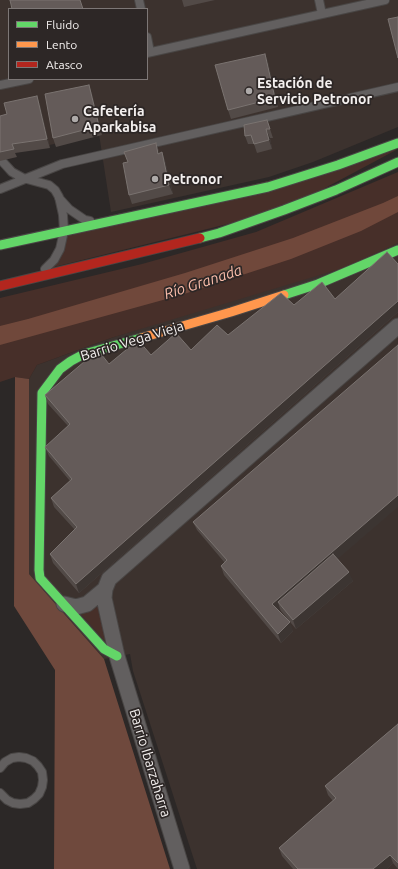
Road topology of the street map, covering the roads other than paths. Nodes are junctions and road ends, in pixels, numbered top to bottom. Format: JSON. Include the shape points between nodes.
{"nodes":[{"id":1,"x":319,"y":0,"type":"edge"},
{"id":2,"x":385,"y":0,"type":"edge"},
{"id":3,"x":322,"y":14,"type":"junction"},
{"id":4,"x":149,"y":52,"type":"edge"},
{"id":5,"x":24,"y":80,"type":"edge"},
{"id":6,"x":0,"y":85,"type":"edge"},
{"id":7,"x":398,"y":87,"type":"edge"},
{"id":8,"x":398,"y":143,"type":"edge"},
{"id":9,"x":398,"y":155,"type":"edge"},
{"id":10,"x":0,"y":159,"type":"edge"},
{"id":11,"x":398,"y":162,"type":"edge"},
{"id":12,"x":23,"y":178,"type":"junction"},
{"id":13,"x":0,"y":189,"type":"edge"},
{"id":14,"x":336,"y":190,"type":"junction"},
{"id":15,"x":59,"y":197,"type":"junction"},
{"id":16,"x":100,"y":223,"type":"junction"},
{"id":17,"x":64,"y":231,"type":"junction"},
{"id":18,"x":0,"y":245,"type":"edge"},
{"id":19,"x":398,"y":250,"type":"edge"},
{"id":20,"x":37,"y":277,"type":"junction"},
{"id":21,"x":0,"y":286,"type":"edge"},
{"id":22,"x":398,"y":326,"type":"edge"},
{"id":23,"x":105,"y":589,"type":"junction"},
{"id":24,"x":64,"y":604,"type":"junction"},
{"id":25,"x":117,"y":656,"type":"junction"},
{"id":26,"x":0,"y":768,"type":"edge"},
{"id":27,"x":0,"y":793,"type":"edge"},
{"id":28,"x":182,"y":869,"type":"edge"}],
"edges":[{"from":1,"to":3,"type":"lane"},
{"from":2,"to":3,"type":"lane"},
{"from":3,"to":4,"type":"lane"},
{"from":5,"to":6,"type":"lane"},
{"from":7,"to":12,"type":"lane","via":[[62,164]]},
{"from":8,"to":16,"type":"street","via":[[338,166],[268,187]]},
{"from":9,"to":14,"type":"lane","via":[[358,174]]},
{"from":10,"to":12,"type":"lane","via":[[12,172]]},
{"from":11,"to":14,"type":"street"},
{"from":12,"to":13,"type":"lane"},
{"from":12,"to":15,"type":"lane","via":[[50,185]]},
{"from":14,"to":20,"type":"street","via":[[219,233]]},
{"from":15,"to":16,"type":"lane","via":[[69,209],[85,220]]},
{"from":15,"to":17,"type":"lane"},
{"from":16,"to":17,"type":"street"},
{"from":17,"to":18,"type":"street"},
{"from":17,"to":20,"type":"lane","via":[[60,249],[54,260]]},
{"from":19,"to":24,"type":"street","name":"Barrio Vega Vieja","via":[[318,284],[231,312],[89,352],[60,370],[42,393],[39,570],[40,578]]},
{"from":20,"to":21,"type":"street"},
{"from":22,"to":23,"type":"street","via":[[109,579]]},
{"from":23,"to":24,"type":"street","via":[[87,604],[76,607]]},
{"from":23,"to":25,"type":"street","via":[[104,598]]},
{"from":24,"to":25,"type":"street","name":"Barrio Vega Vieja","via":[[104,649]]},
{"from":25,"to":28,"type":"street","name":"Barrio Ibarzaharra"},
{"from":26,"to":27,"type":"lane","via":[[12,758],[26,758],[38,766],[43,780],[39,794],[28,803],[13,803]]}]}
